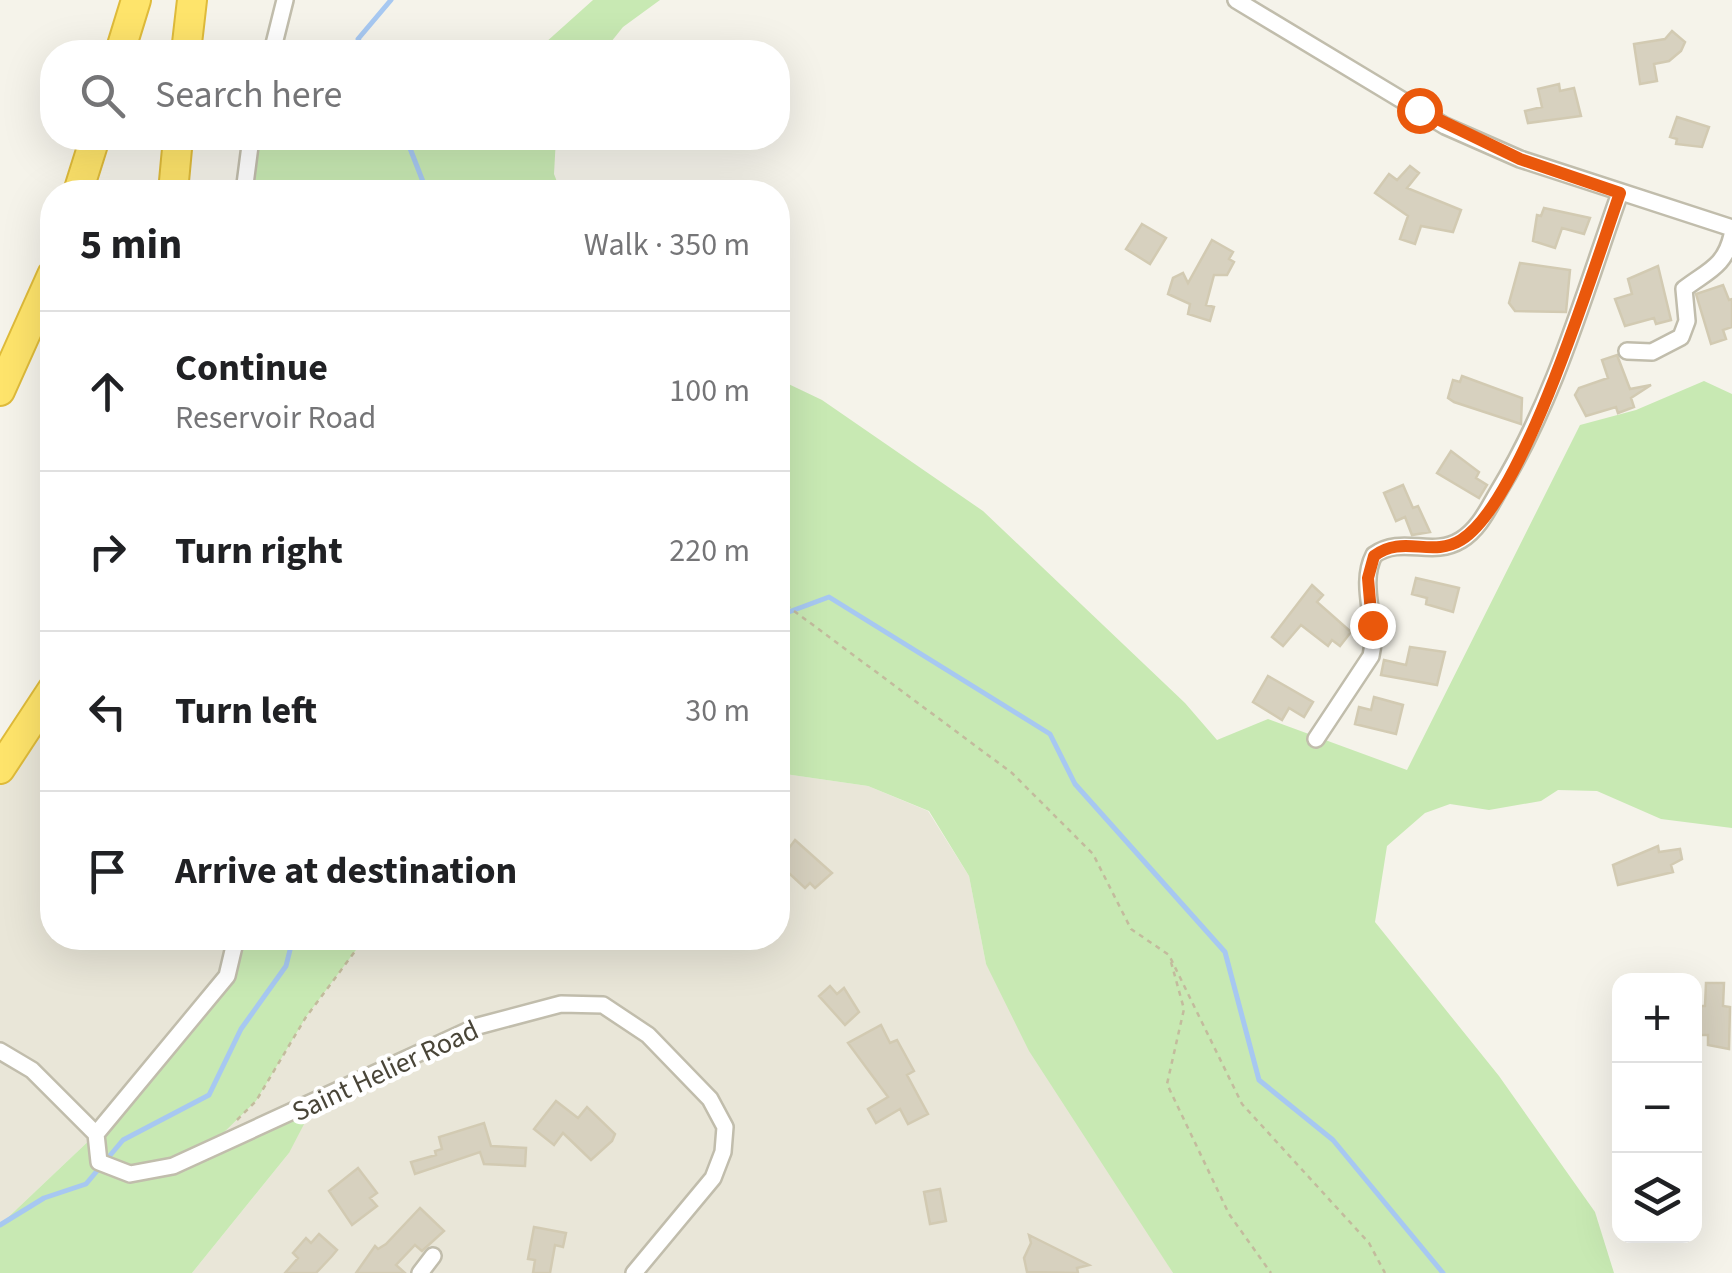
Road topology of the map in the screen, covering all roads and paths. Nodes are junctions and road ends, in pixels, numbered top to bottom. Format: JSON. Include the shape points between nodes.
{"nodes":[{"id":1,"x":136,"y":0,"type":"edge"},
{"id":2,"x":192,"y":0,"type":"edge"},
{"id":3,"x":285,"y":0,"type":"edge"},
{"id":4,"x":1240,"y":1,"type":"edge"},
{"id":5,"x":124,"y":40,"type":"edge"},
{"id":6,"x":187,"y":40,"type":"edge"},
{"id":7,"x":275,"y":40,"type":"edge"},
{"id":8,"x":91,"y":150,"type":"edge"},
{"id":9,"x":177,"y":150,"type":"edge"},
{"id":10,"x":249,"y":150,"type":"edge"},
{"id":11,"x":82,"y":180,"type":"edge"},
{"id":12,"x":173,"y":180,"type":"edge"},
{"id":13,"x":246,"y":180,"type":"edge"},
{"id":14,"x":1620,"y":193,"type":"junction"},
{"id":15,"x":1732,"y":232,"type":"edge"},
{"id":16,"x":40,"y":302,"type":"edge"},
{"id":17,"x":1627,"y":350,"type":"dead end"},
{"id":18,"x":0,"y":391,"type":"edge"},
{"id":19,"x":790,"y":607,"type":"edge"},
{"id":20,"x":40,"y":708,"type":"edge"},
{"id":21,"x":1316,"y":739,"type":"dead end"},
{"id":22,"x":0,"y":768,"type":"edge"},
{"id":23,"x":233,"y":950,"type":"edge"},
{"id":24,"x":356,"y":950,"type":"edge"},
{"id":25,"x":1169,"y":955,"type":"junction"},
{"id":26,"x":0,"y":1051,"type":"edge"},
{"id":27,"x":229,"y":1128,"type":"dead end"},
{"id":28,"x":96,"y":1134,"type":"junction"},
{"id":29,"x":433,"y":1256,"type":"dead end"},
{"id":30,"x":420,"y":1273,"type":"edge"},
{"id":31,"x":634,"y":1273,"type":"edge"},
{"id":32,"x":1270,"y":1273,"type":"edge"},
{"id":33,"x":1385,"y":1273,"type":"edge"}],
"edges":[{"from":1,"to":5,"type":"highway"},
{"from":2,"to":6,"type":"highway"},
{"from":3,"to":7,"type":"street"},
{"from":4,"to":14,"type":"street","via":[[1445,126]]},
{"from":8,"to":11,"type":"highway"},
{"from":9,"to":12,"type":"highway"},
{"from":10,"to":13,"type":"street"},
{"from":14,"to":15,"type":"street"},
{"from":14,"to":21,"type":"street","via":[[1542,412],[1516,464],[1479,524],[1461,540],[1432,548],[1396,544],[1374,556],[1368,578],[1371,656]]},
{"from":15,"to":17,"type":"street","via":[[1716,269],[1684,288],[1687,321],[1681,337],[1652,352]]},
{"from":16,"to":18,"type":"highway"},
{"from":19,"to":25,"type":"path","via":[[1012,773],[1093,854],[1131,929]]},
{"from":20,"to":22,"type":"highway"},
{"from":23,"to":28,"type":"street","via":[[227,976]]},
{"from":24,"to":27,"type":"path","via":[[256,1101]]},
{"from":25,"to":32,"type":"path","via":[[1184,1009],[1167,1084],[1229,1214]]},
{"from":25,"to":33,"type":"path","via":[[1242,1104],[1358,1231]]},
{"from":26,"to":28,"type":"street","via":[[32,1070]]},
{"from":28,"to":31,"type":"street","name":"Saint Helier Road","via":[[99,1162],[118,1172],[148,1172],[188,1160],[478,1026],[561,1004],[604,1004],[681,1068],[710,1098],[725,1127],[713,1178]]},
{"from":29,"to":30,"type":"street"}]}
